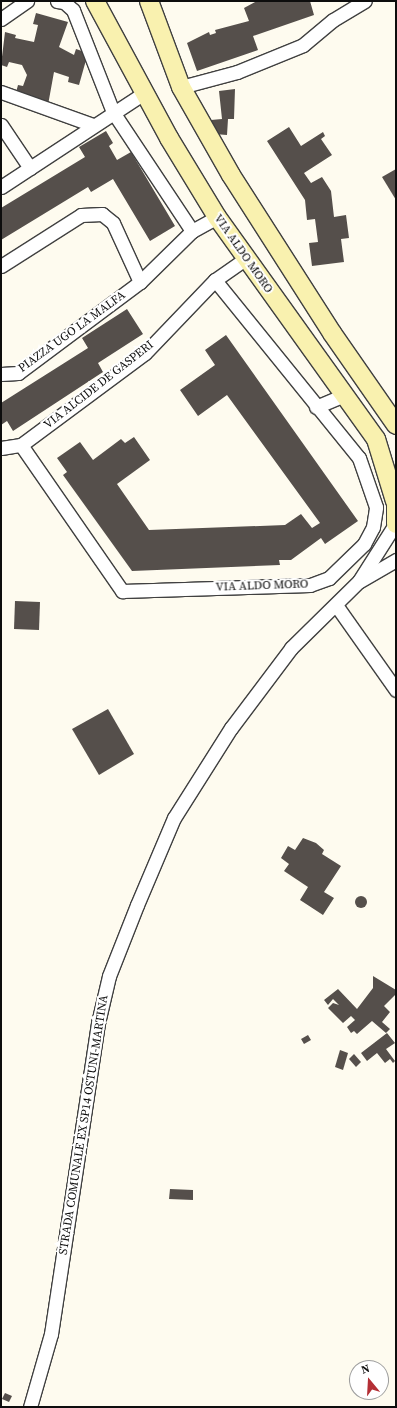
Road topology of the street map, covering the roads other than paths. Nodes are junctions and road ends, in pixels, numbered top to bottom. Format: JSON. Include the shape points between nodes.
{"nodes":[{"id":1,"x":57,"y":1,"type":"edge"},
{"id":2,"x":150,"y":1,"type":"edge"},
{"id":3,"x":365,"y":1,"type":"edge"},
{"id":4,"x":100,"y":2,"type":"edge"},
{"id":5,"x":22,"y":3,"type":"edge"},
{"id":6,"x":1,"y":19,"type":"edge"},
{"id":7,"x":181,"y":87,"type":"junction"},
{"id":8,"x":1,"y":92,"type":"edge"},
{"id":9,"x":144,"y":93,"type":"junction"},
{"id":10,"x":113,"y":112,"type":"junction"},
{"id":11,"x":1,"y":125,"type":"edge"},
{"id":12,"x":93,"y":125,"type":"junction"},
{"id":13,"x":30,"y":168,"type":"junction"},
{"id":14,"x":1,"y":187,"type":"edge"},
{"id":15,"x":216,"y":217,"type":"junction"},
{"id":16,"x":192,"y":231,"type":"junction"},
{"id":17,"x":246,"y":258,"type":"junction"},
{"id":18,"x":1,"y":266,"type":"edge"},
{"id":19,"x":215,"y":280,"type":"junction"},
{"id":20,"x":140,"y":282,"type":"junction"},
{"id":21,"x":1,"y":374,"type":"edge"},
{"id":22,"x":344,"y":395,"type":"junction"},
{"id":23,"x":316,"y":407,"type":"junction"},
{"id":24,"x":396,"y":425,"type":"edge"},
{"id":25,"x":21,"y":445,"type":"junction"},
{"id":26,"x":1,"y":448,"type":"edge"},
{"id":27,"x":395,"y":500,"type":"edge"},
{"id":28,"x":396,"y":523,"type":"edge"},
{"id":29,"x":396,"y":560,"type":"edge"},
{"id":30,"x":359,"y":581,"type":"junction"},
{"id":31,"x":336,"y":605,"type":"junction"},
{"id":32,"x":396,"y":690,"type":"edge"},
{"id":33,"x":30,"y":1407,"type":"edge"}],
"edges":[{"from":1,"to":10,"type":"street","via":[[64,2],[73,10]]},
{"from":2,"to":7,"type":"main road"},
{"from":3,"to":7,"type":"street","via":[[333,20],[303,45],[237,72]]},
{"from":4,"to":9,"type":"main road","name":"VIA ALDO MORO"},
{"from":5,"to":6,"type":"street"},
{"from":7,"to":24,"type":"main road","via":[[231,175],[332,334]]},
{"from":8,"to":12,"type":"street"},
{"from":9,"to":10,"type":"street"},
{"from":9,"to":15,"type":"main road","name":"VIA ALDO MORO"},
{"from":10,"to":12,"type":"street"},
{"from":10,"to":16,"type":"street"},
{"from":11,"to":13,"type":"street"},
{"from":12,"to":13,"type":"street"},
{"from":13,"to":14,"type":"street"},
{"from":15,"to":16,"type":"street","name":"PIAZZA UGO LA MALFA"},
{"from":15,"to":17,"type":"main road","name":"VIA ALDO MORO"},
{"from":16,"to":20,"type":"street","name":"PIAZZA UGO LA MALFA"},
{"from":17,"to":19,"type":"street","name":"VIA ALCIDE DE GASPERI"},
{"from":17,"to":22,"type":"main road","name":"VIA ALDO MORO"},
{"from":18,"to":20,"type":"street","via":[[81,215],[102,214],[113,223]]},
{"from":19,"to":23,"type":"street","name":"VIA ALDO MORO"},
{"from":19,"to":25,"type":"street","name":"VIA ALCIDE DE GASPERI","via":[[145,353]]},
{"from":20,"to":21,"type":"street","name":"PIAZZA UGO LA MALFA","via":[[18,373]]},
{"from":22,"to":23,"type":"street"},
{"from":22,"to":27,"type":"main road","name":"VIA ALDO MORO","via":[[376,439]]},
{"from":23,"to":25,"type":"street","name":"VIA ALDO MORO","via":[[359,458],[376,506],[373,527],[364,544],[329,578],[310,585],[122,590]]},
{"from":25,"to":26,"type":"street"},
{"from":27,"to":28,"type":"main road","name":"VIA ALDO MORO"},
{"from":28,"to":30,"type":"street","name":"STRADA COMUNALE EX SP14 OSTUNI-MARTINA"},
{"from":29,"to":30,"type":"street","name":"STRADA COMUNALE EX SP14 OSTUNI-MARTINA"},
{"from":30,"to":31,"type":"street","name":"STRADA COMUNALE EX SP14 OSTUNI-MARTINA"},
{"from":31,"to":32,"type":"street"},
{"from":31,"to":33,"type":"street","name":"STRADA COMUNALE EX SP14 OSTUNI-MARTINA","via":[[277,666],[230,728],[174,818],[109,976],[98,1023],[51,1334]]}]}
